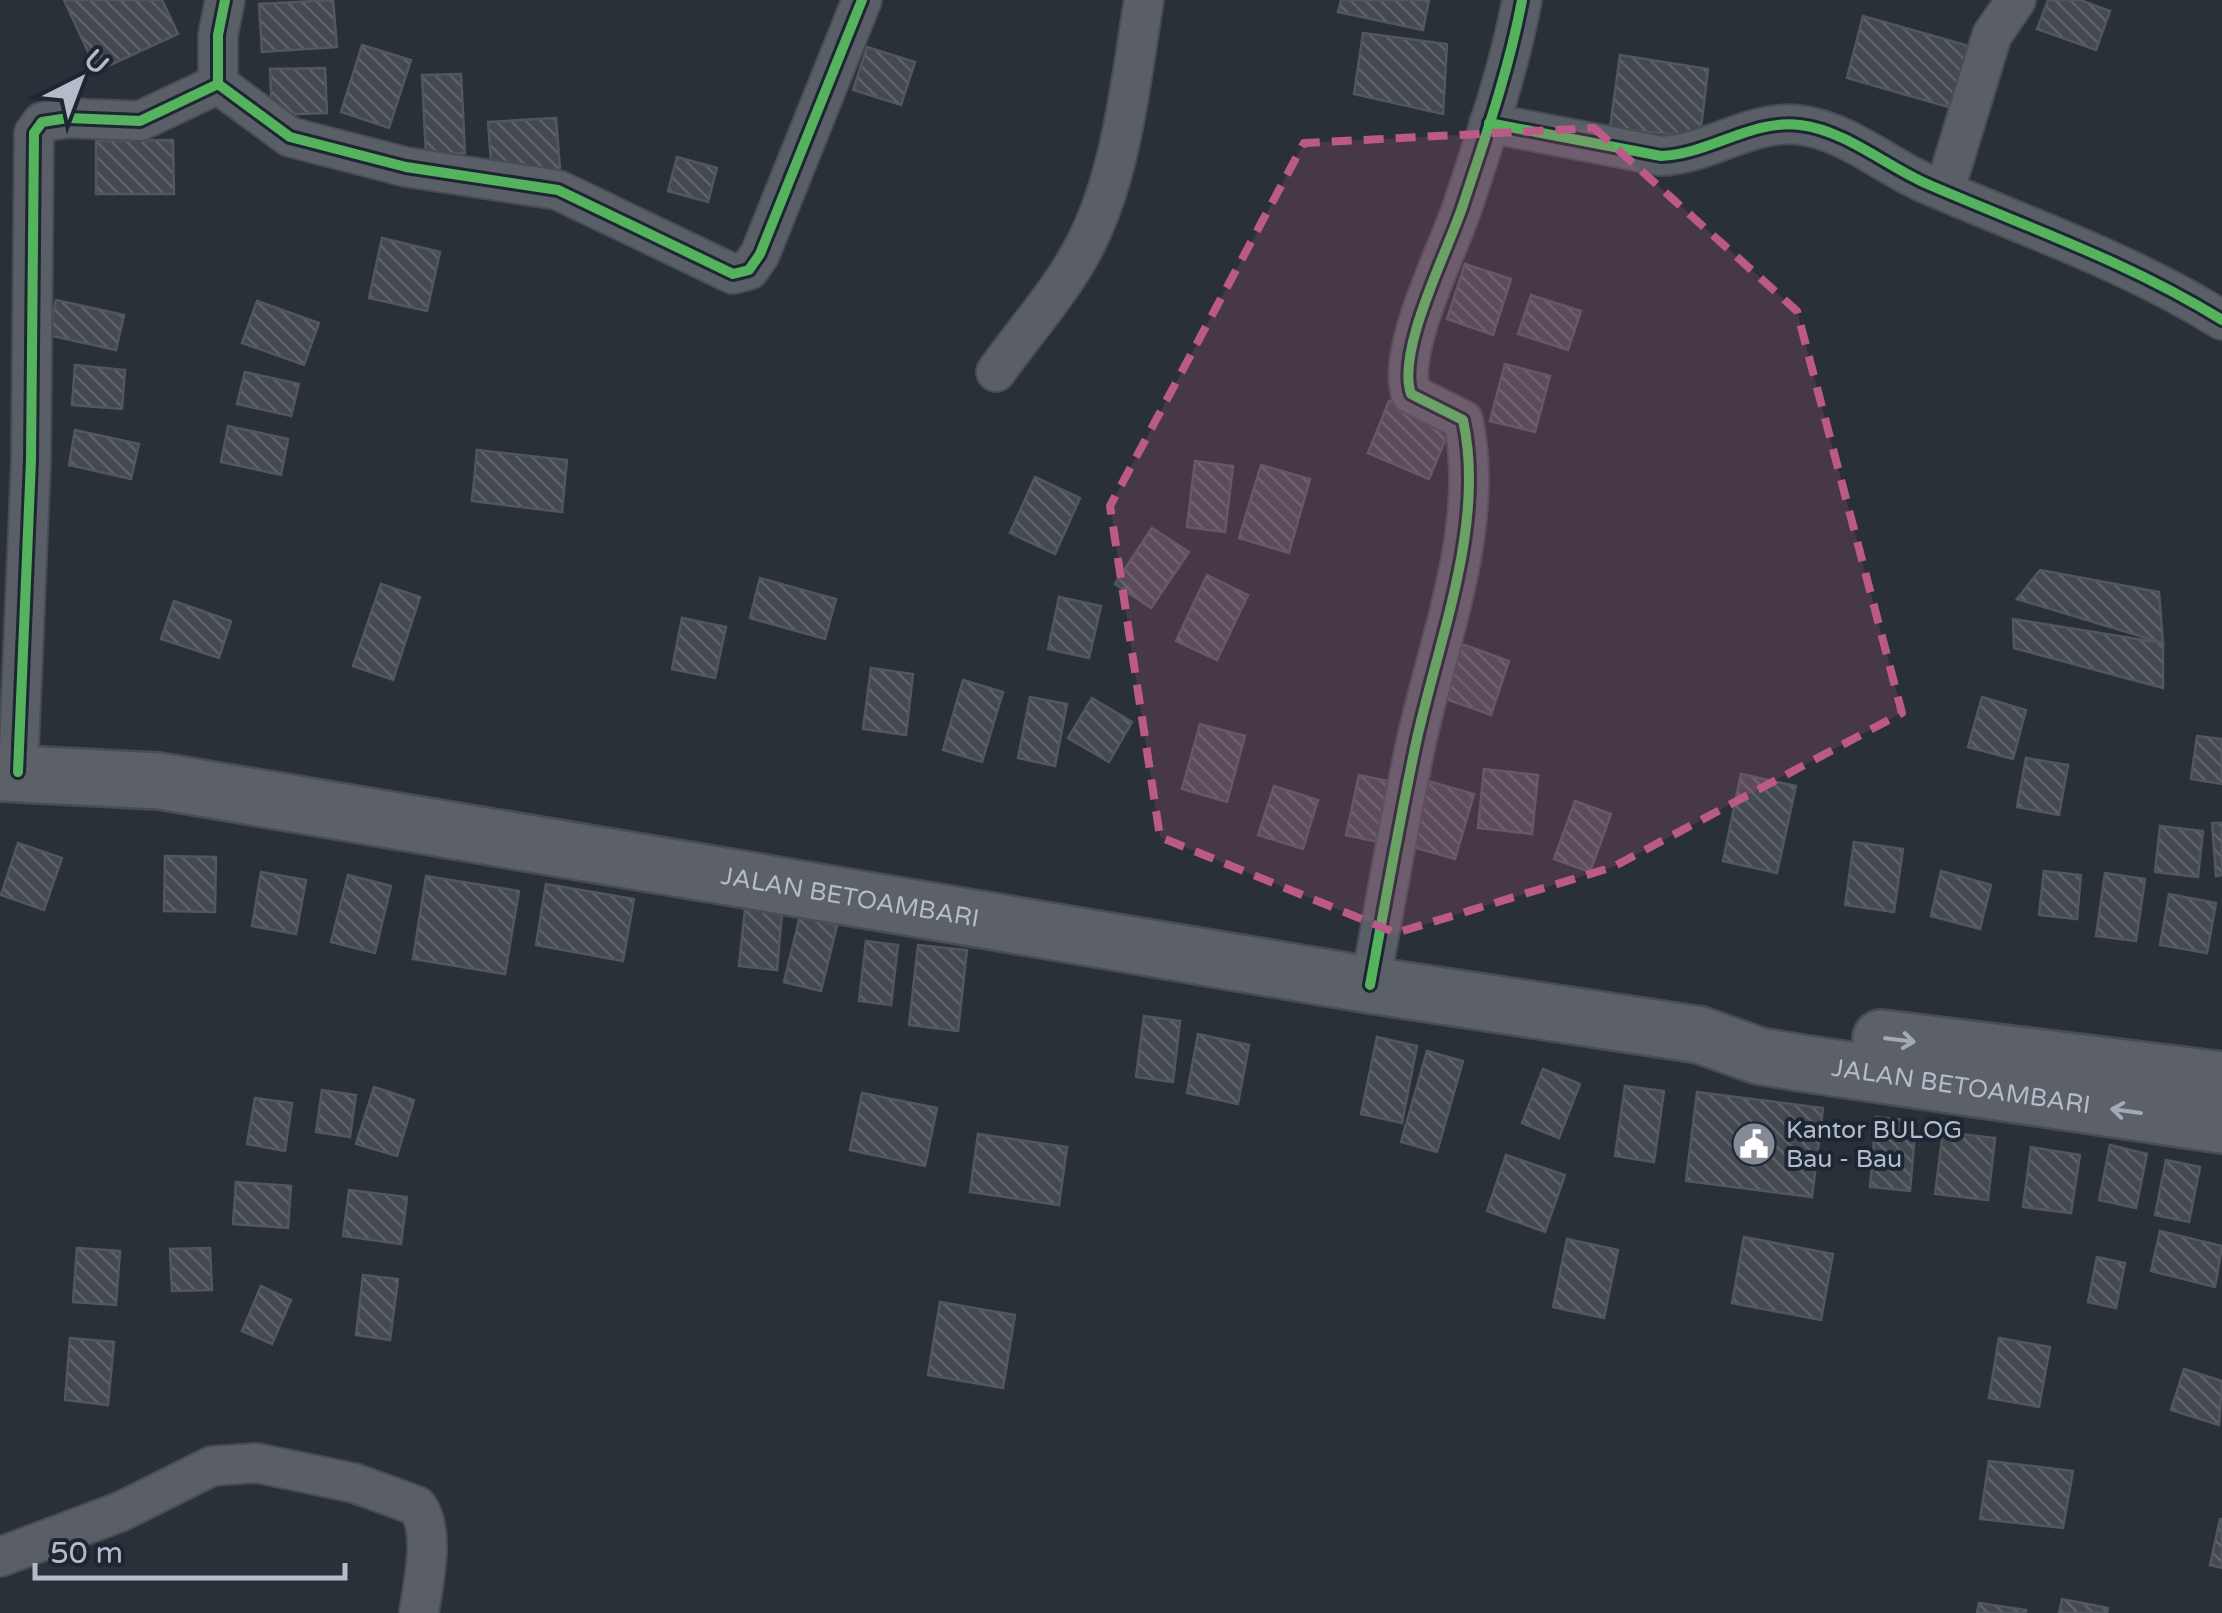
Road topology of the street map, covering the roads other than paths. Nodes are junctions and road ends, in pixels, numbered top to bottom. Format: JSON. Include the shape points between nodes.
{"nodes":[{"id":1,"x":225,"y":0,"type":"edge"},
{"id":2,"x":862,"y":0,"type":"edge"},
{"id":3,"x":1144,"y":0,"type":"edge"},
{"id":4,"x":1522,"y":0,"type":"edge"},
{"id":5,"x":2016,"y":0,"type":"edge"},
{"id":6,"x":218,"y":84,"type":"junction"},
{"id":7,"x":1489,"y":123,"type":"junction"},
{"id":8,"x":16,"y":153,"type":"edge"},
{"id":9,"x":1945,"y":190,"type":"junction"},
{"id":10,"x":2222,"y":320,"type":"edge"},
{"id":11,"x":996,"y":372,"type":"dead end"},
{"id":12,"x":9,"y":772,"type":"edge"},
{"id":13,"x":1370,"y":985,"type":"junction"},
{"id":14,"x":1700,"y":1035,"type":"junction"},
{"id":15,"x":2222,"y":1080,"type":"edge"},
{"id":16,"x":2222,"y":1125,"type":"edge"},
{"id":17,"x":0,"y":1557,"type":"edge"},
{"id":18,"x":418,"y":1613,"type":"edge"}],
"edges":[{"from":1,"to":6,"type":"street"},
{"from":2,"to":6,"type":"street","via":[[760,254],[749,270],[733,274],[558,190],[406,167],[290,137]]},
{"from":3,"to":11,"type":"street","via":[[1096,220],[1074,264]]},
{"from":4,"to":7,"type":"street"},
{"from":5,"to":9,"type":"street","via":[[1992,35]]},
{"from":6,"to":8,"type":"street","via":[[140,121],[42,122]]},
{"from":7,"to":9,"type":"street","via":[[1661,156],[1686,155],[1766,124],[1804,125]]},
{"from":7,"to":13,"type":"street","via":[[1407,381],[1412,394],[1463,420],[1470,481]]},
{"from":8,"to":12,"type":"street","via":[[31,460]]},
{"from":9,"to":10,"type":"street","via":[[2157,280]]},
{"from":12,"to":13,"type":"main road","name":"JALAN BETOAMBARI","via":[[158,781]]},
{"from":13,"to":14,"type":"main road","name":"JALAN BETOAMBARI"},
{"from":14,"to":15,"type":"main road","name":"JALAN BETOAMBARI","one_way":true,"via":[[1770,1024]]},
{"from":16,"to":14,"type":"main road","name":"JALAN BETOAMBARI","one_way":true,"via":[[1801,1064]]},
{"from":17,"to":18,"type":"street","via":[[212,1466],[258,1463],[354,1483],[417,1506],[426,1562]]}]}
